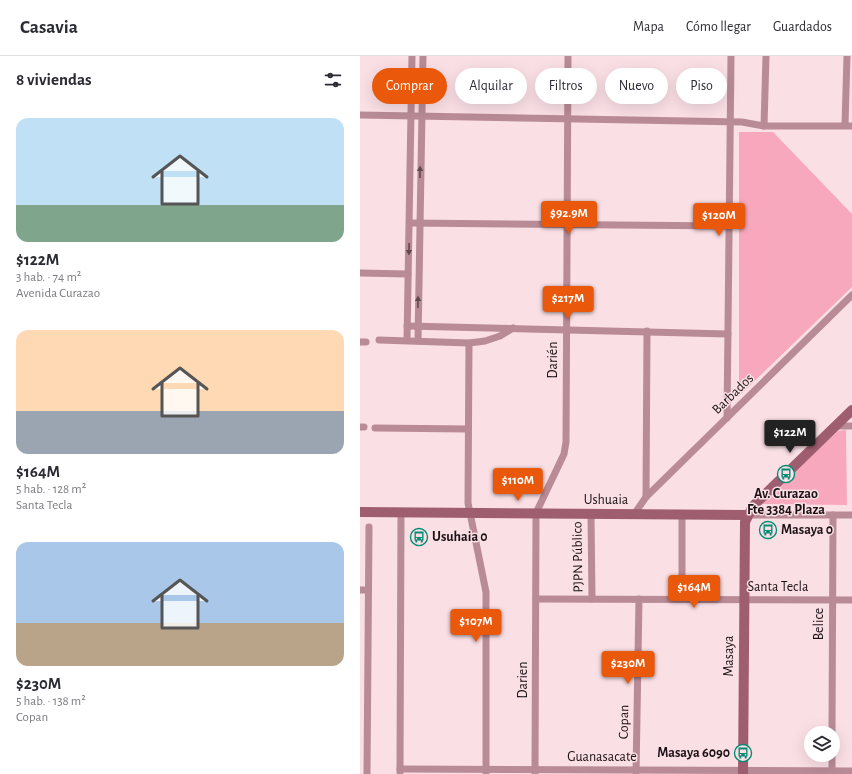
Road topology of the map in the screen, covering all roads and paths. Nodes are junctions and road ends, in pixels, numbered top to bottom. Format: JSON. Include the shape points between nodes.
{"nodes":[{"id":1,"x":412,"y":56,"type":"edge"},
{"id":2,"x":422,"y":56,"type":"edge"},
{"id":3,"x":568,"y":56,"type":"edge"},
{"id":4,"x":731,"y":56,"type":"edge"},
{"id":5,"x":766,"y":56,"type":"edge"},
{"id":6,"x":847,"y":56,"type":"edge"},
{"id":7,"x":849,"y":79,"type":"edge"},
{"id":8,"x":360,"y":116,"type":"edge"},
{"id":9,"x":411,"y":117,"type":"junction"},
{"id":10,"x":421,"y":117,"type":"junction"},
{"id":11,"x":568,"y":120,"type":"junction"},
{"id":12,"x":730,"y":122,"type":"junction"},
{"id":13,"x":764,"y":126,"type":"junction"},
{"id":14,"x":848,"y":126,"type":"edge"},
{"id":15,"x":410,"y":223,"type":"junction"},
{"id":16,"x":420,"y":223,"type":"junction"},
{"id":17,"x":566,"y":226,"type":"junction"},
{"id":18,"x":729,"y":226,"type":"junction"},
{"id":19,"x":360,"y":273,"type":"edge"},
{"id":20,"x":408,"y":274,"type":"junction"},
{"id":21,"x":852,"y":295,"type":"edge"},
{"id":22,"x":407,"y":326,"type":"junction"},
{"id":23,"x":418,"y":326,"type":"junction"},
{"id":24,"x":513,"y":328,"type":"junction"},
{"id":25,"x":566,"y":330,"type":"junction"},
{"id":26,"x":648,"y":332,"type":"junction"},
{"id":27,"x":728,"y":334,"type":"junction"},
{"id":28,"x":379,"y":340,"type":"dead end"},
{"id":29,"x":407,"y":340,"type":"junction"},
{"id":30,"x":418,"y":341,"type":"junction"},
{"id":31,"x":469,"y":343,"type":"junction"},
{"id":32,"x":852,"y":410,"type":"edge"},
{"id":33,"x":727,"y":418,"type":"junction"},
{"id":34,"x":836,"y":426,"type":"junction"},
{"id":35,"x":852,"y":426,"type":"edge"},
{"id":36,"x":375,"y":428,"type":"dead end"},
{"id":37,"x":468,"y":429,"type":"junction"},
{"id":38,"x":646,"y":497,"type":"junction"},
{"id":39,"x":360,"y":512,"type":"edge"},
{"id":40,"x":401,"y":512,"type":"junction"},
{"id":41,"x":469,"y":512,"type":"junction"},
{"id":42,"x":536,"y":513,"type":"junction"},
{"id":43,"x":635,"y":513,"type":"junction"},
{"id":44,"x":591,"y":514,"type":"junction"},
{"id":45,"x":682,"y":514,"type":"junction"},
{"id":46,"x":747,"y":515,"type":"junction"},
{"id":47,"x":833,"y":515,"type":"junction"},
{"id":48,"x":852,"y":515,"type":"edge"},
{"id":49,"x":369,"y":527,"type":"dead end"},
{"id":50,"x":360,"y":590,"type":"edge"},
{"id":51,"x":368,"y":590,"type":"junction"},
{"id":52,"x":536,"y":599,"type":"junction"},
{"id":53,"x":592,"y":599,"type":"junction"},
{"id":54,"x":639,"y":599,"type":"junction"},
{"id":55,"x":682,"y":599,"type":"junction"},
{"id":56,"x":743,"y":600,"type":"junction"},
{"id":57,"x":832,"y":600,"type":"junction"},
{"id":58,"x":852,"y":600,"type":"edge"},
{"id":59,"x":832,"y":726,"type":"edge"},
{"id":60,"x":486,"y":771,"type":"edge"},
{"id":61,"x":852,"y":771,"type":"edge"},
{"id":62,"x":365,"y":772,"type":"edge"},
{"id":63,"x":400,"y":772,"type":"edge"},
{"id":64,"x":535,"y":772,"type":"edge"},
{"id":65,"x":636,"y":772,"type":"edge"},
{"id":66,"x":743,"y":772,"type":"edge"},
{"id":67,"x":832,"y":772,"type":"edge"}],
"edges":[{"from":1,"to":9,"type":"street"},
{"from":2,"to":10,"type":"street"},
{"from":3,"to":11,"type":"street","name":"Darién"},
{"from":4,"to":12,"type":"street"},
{"from":5,"to":13,"type":"street"},
{"from":6,"to":7,"type":"street"},
{"from":7,"to":14,"type":"street"},
{"from":8,"to":9,"type":"street"},
{"from":9,"to":10,"type":"street"},
{"from":9,"to":15,"type":"street"},
{"from":10,"to":11,"type":"street"},
{"from":16,"to":10,"type":"street","one_way":true},
{"from":11,"to":12,"type":"street"},
{"from":11,"to":17,"type":"street","name":"Darién"},
{"from":12,"to":13,"type":"street"},
{"from":12,"to":18,"type":"street"},
{"from":13,"to":14,"type":"street"},
{"from":15,"to":16,"type":"street"},
{"from":15,"to":20,"type":"street","one_way":true},
{"from":16,"to":17,"type":"street"},
{"from":23,"to":16,"type":"street","one_way":true},
{"from":17,"to":18,"type":"street"},
{"from":17,"to":25,"type":"street","name":"Darién"},
{"from":18,"to":27,"type":"street"},
{"from":19,"to":20,"type":"street"},
{"from":20,"to":22,"type":"street"},
{"from":21,"to":33,"type":"street","name":"Barbados"},
{"from":22,"to":23,"type":"street"},
{"from":22,"to":29,"type":"street"},
{"from":23,"to":24,"type":"street"},
{"from":23,"to":30,"type":"street"},
{"from":24,"to":25,"type":"street"},
{"from":24,"to":31,"type":"street","via":[[500,336]]},
{"from":25,"to":26,"type":"street"},
{"from":25,"to":42,"type":"street","name":"Darién","via":[[566,449]]},
{"from":26,"to":27,"type":"street"},
{"from":26,"to":38,"type":"street"},
{"from":27,"to":33,"type":"street"},
{"from":28,"to":29,"type":"street"},
{"from":29,"to":30,"type":"street"},
{"from":30,"to":31,"type":"street"},
{"from":31,"to":37,"type":"street"},
{"from":32,"to":34,"type":"street"},
{"from":33,"to":38,"type":"street","name":"Barbados"},
{"from":34,"to":35,"type":"street"},
{"from":34,"to":46,"type":"street","via":[[753,506]]},
{"from":36,"to":37,"type":"street"},
{"from":37,"to":41,"type":"street"},
{"from":38,"to":43,"type":"street","name":"Barbados"},
{"from":39,"to":40,"type":"street","name":"Ushuaia"},
{"from":40,"to":41,"type":"street","name":"Ushuaia"},
{"from":40,"to":63,"type":"street"},
{"from":41,"to":42,"type":"street","name":"Ushuaia"},
{"from":41,"to":60,"type":"street","via":[[486,592]]},
{"from":42,"to":44,"type":"street","name":"Ushuaia"},
{"from":42,"to":52,"type":"street","name":"Darien"},
{"from":43,"to":44,"type":"street","name":"Ushuaia"},
{"from":43,"to":45,"type":"street","name":"Ushuaia"},
{"from":44,"to":53,"type":"street","name":"PJPN Público"},
{"from":45,"to":46,"type":"street","name":"Ushuaia"},
{"from":45,"to":55,"type":"street"},
{"from":46,"to":47,"type":"street","name":"Ushuaia"},
{"from":46,"to":56,"type":"street","name":"Masaya","via":[[744,528]]},
{"from":47,"to":48,"type":"street","name":"Ushuaia"},
{"from":47,"to":57,"type":"street","name":"Belice"},
{"from":49,"to":51,"type":"street"},
{"from":50,"to":51,"type":"street"},
{"from":51,"to":62,"type":"street"},
{"from":52,"to":53,"type":"street","name":"Santa Tecla"},
{"from":52,"to":64,"type":"street","name":"Darien"},
{"from":53,"to":54,"type":"street","name":"Santa Tecla"},
{"from":54,"to":55,"type":"street","name":"Santa Tecla"},
{"from":54,"to":65,"type":"street","name":"Copan"},
{"from":55,"to":56,"type":"street","name":"Santa Tecla"},
{"from":56,"to":57,"type":"street","name":"Santa Tecla"},
{"from":56,"to":66,"type":"street","name":"Masaya"},
{"from":57,"to":58,"type":"street","name":"Santa Tecla"},
{"from":57,"to":59,"type":"street","name":"Belice"},
{"from":60,"to":63,"type":"street","name":"Guanasacate"},
{"from":60,"to":64,"type":"street","name":"Guanasacate"},
{"from":61,"to":67,"type":"street","name":"Guanasacate"},
{"from":64,"to":65,"type":"street","name":"Guanasacate"},
{"from":65,"to":66,"type":"street","name":"Guanasacate"},
{"from":66,"to":67,"type":"street","name":"Guanasacate"}]}
